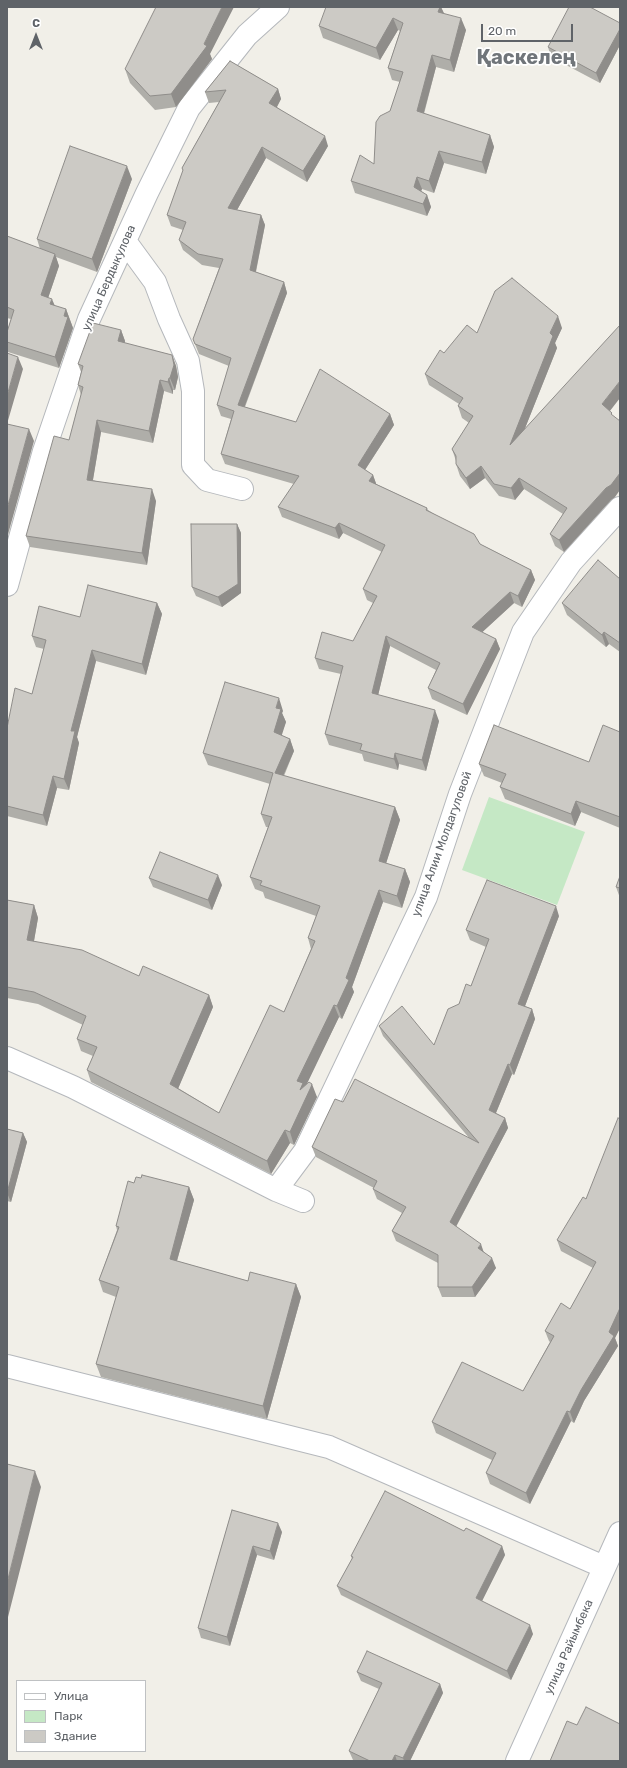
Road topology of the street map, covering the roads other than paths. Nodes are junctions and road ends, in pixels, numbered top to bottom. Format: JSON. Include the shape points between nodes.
{"nodes":[{"id":1,"x":278,"y":7,"type":"edge"},
{"id":2,"x":125,"y":241,"type":"junction"},
{"id":3,"x":242,"y":489,"type":"dead end"},
{"id":4,"x":620,"y":508,"type":"edge"},
{"id":5,"x":7,"y":585,"type":"edge"},
{"id":6,"x":7,"y":1058,"type":"edge"},
{"id":7,"x":276,"y":1190,"type":"junction"},
{"id":8,"x":303,"y":1201,"type":"dead end"},
{"id":9,"x":7,"y":1366,"type":"edge"},
{"id":10,"x":620,"y":1533,"type":"edge"},
{"id":11,"x":604,"y":1567,"type":"junction"},
{"id":12,"x":517,"y":1761,"type":"edge"}],
"edges":[{"from":1,"to":2,"type":"street","name":"улица Бердыкулова","via":[[247,35],[189,108]]},
{"from":2,"to":3,"type":"street","via":[[155,282],[188,361],[193,391],[193,465],[208,480]]},
{"from":2,"to":5,"type":"street","name":"улица Бердыкулова","via":[[89,319],[79,348],[44,451]]},
{"from":4,"to":7,"type":"street","name":"улица Алии Молдагуловой","via":[[571,562],[523,632],[460,794],[426,897],[305,1151]]},
{"from":6,"to":7,"type":"street","via":[[73,1087]]},
{"from":7,"to":8,"type":"street"},
{"from":9,"to":11,"type":"street","via":[[329,1447]]},
{"from":10,"to":11,"type":"street","name":"улица Райымбека"},
{"from":11,"to":12,"type":"street","name":"улица Райымбека"}]}
